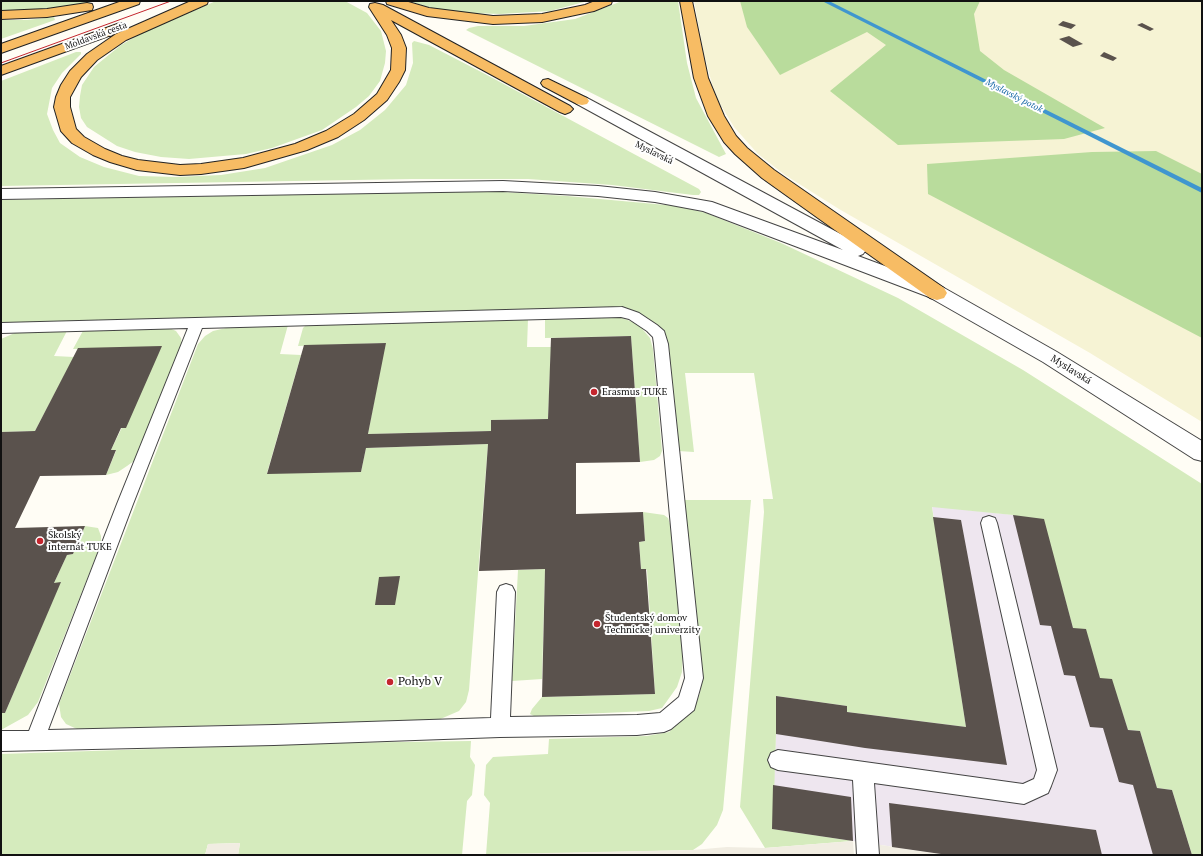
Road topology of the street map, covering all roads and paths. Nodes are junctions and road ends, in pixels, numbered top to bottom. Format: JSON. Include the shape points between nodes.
{"nodes":[{"id":1,"x":111,"y":1,"type":"edge"},
{"id":2,"x":134,"y":1,"type":"edge"},
{"id":3,"x":192,"y":1,"type":"edge"},
{"id":4,"x":202,"y":1,"type":"edge"},
{"id":5,"x":392,"y":1,"type":"edge"},
{"id":6,"x":606,"y":1,"type":"edge"},
{"id":7,"x":686,"y":1,"type":"edge"},
{"id":8,"x":369,"y":4,"type":"edge"},
{"id":9,"x":1,"y":15,"type":"edge"},
{"id":10,"x":442,"y":27,"type":"dead end"},
{"id":11,"x":1,"y":49,"type":"edge"},
{"id":12,"x":1,"y":71,"type":"edge"},
{"id":13,"x":533,"y":75,"type":"dead end"},
{"id":14,"x":582,"y":101,"type":"joint"},
{"id":15,"x":565,"y":109,"type":"joint"},
{"id":16,"x":1,"y":194,"type":"edge"},
{"id":17,"x":937,"y":293,"type":"junction"},
{"id":18,"x":197,"y":323,"type":"junction"},
{"id":19,"x":1,"y":328,"type":"edge"},
{"id":20,"x":1202,"y":452,"type":"edge"},
{"id":21,"x":989,"y":522,"type":"dead end"},
{"id":22,"x":506,"y":592,"type":"dead end"},
{"id":23,"x":500,"y":727,"type":"junction"},
{"id":24,"x":35,"y":740,"type":"junction"},
{"id":25,"x":1,"y":741,"type":"edge"},
{"id":26,"x":778,"y":760,"type":"dead end"},
{"id":27,"x":863,"y":771,"type":"junction"},
{"id":28,"x":868,"y":855,"type":"edge"}],
"edges":[{"from":1,"to":9,"type":"highway","via":[[57,12]]},
{"from":2,"to":11,"type":"highway","name":"Moldavská cesta"},
{"from":3,"to":12,"type":"highway","name":"Moldavská cesta"},
{"from":4,"to":8,"type":"highway","via":[[121,37],[83,64],[68,85],[62,108],[69,130],[78,140],[116,159],[137,165],[180,170],[244,163],[301,147],[332,134],[359,117],[382,97],[398,70],[399,48],[394,35]]},
{"from":5,"to":6,"type":"highway","via":[[417,10],[444,15],[472,19],[518,20],[567,14]]},
{"from":5,"to":10,"type":"highway"},
{"from":7,"to":17,"type":"highway","via":[[701,78],[714,111],[730,140],[768,174]]},
{"from":8,"to":15,"type":"highway","name":"Myslavská"},
{"from":13,"to":14,"type":"highway","name":"Myslavská"},
{"from":14,"to":17,"type":"street","name":"Myslavská"},
{"from":15,"to":17,"type":"street","name":"Myslavská"},
{"from":16,"to":17,"type":"street","via":[[503,186],[655,197],[692,202],[731,214]]},
{"from":17,"to":20,"type":"street","name":"Myslavská","via":[[1050,357]]},
{"from":18,"to":19,"type":"lane"},
{"from":18,"to":23,"type":"lane","via":[[622,312],[644,321],[659,335],[665,371],[694,678],[687,703],[664,722],[637,725]]},
{"from":18,"to":24,"type":"lane"},
{"from":21,"to":27,"type":"lane","via":[[1047,770],[1041,786],[1024,794]]},
{"from":22,"to":23,"type":"lane"},
{"from":23,"to":24,"type":"lane"},
{"from":24,"to":25,"type":"lane"},
{"from":26,"to":27,"type":"lane"},
{"from":27,"to":28,"type":"lane"}]}
